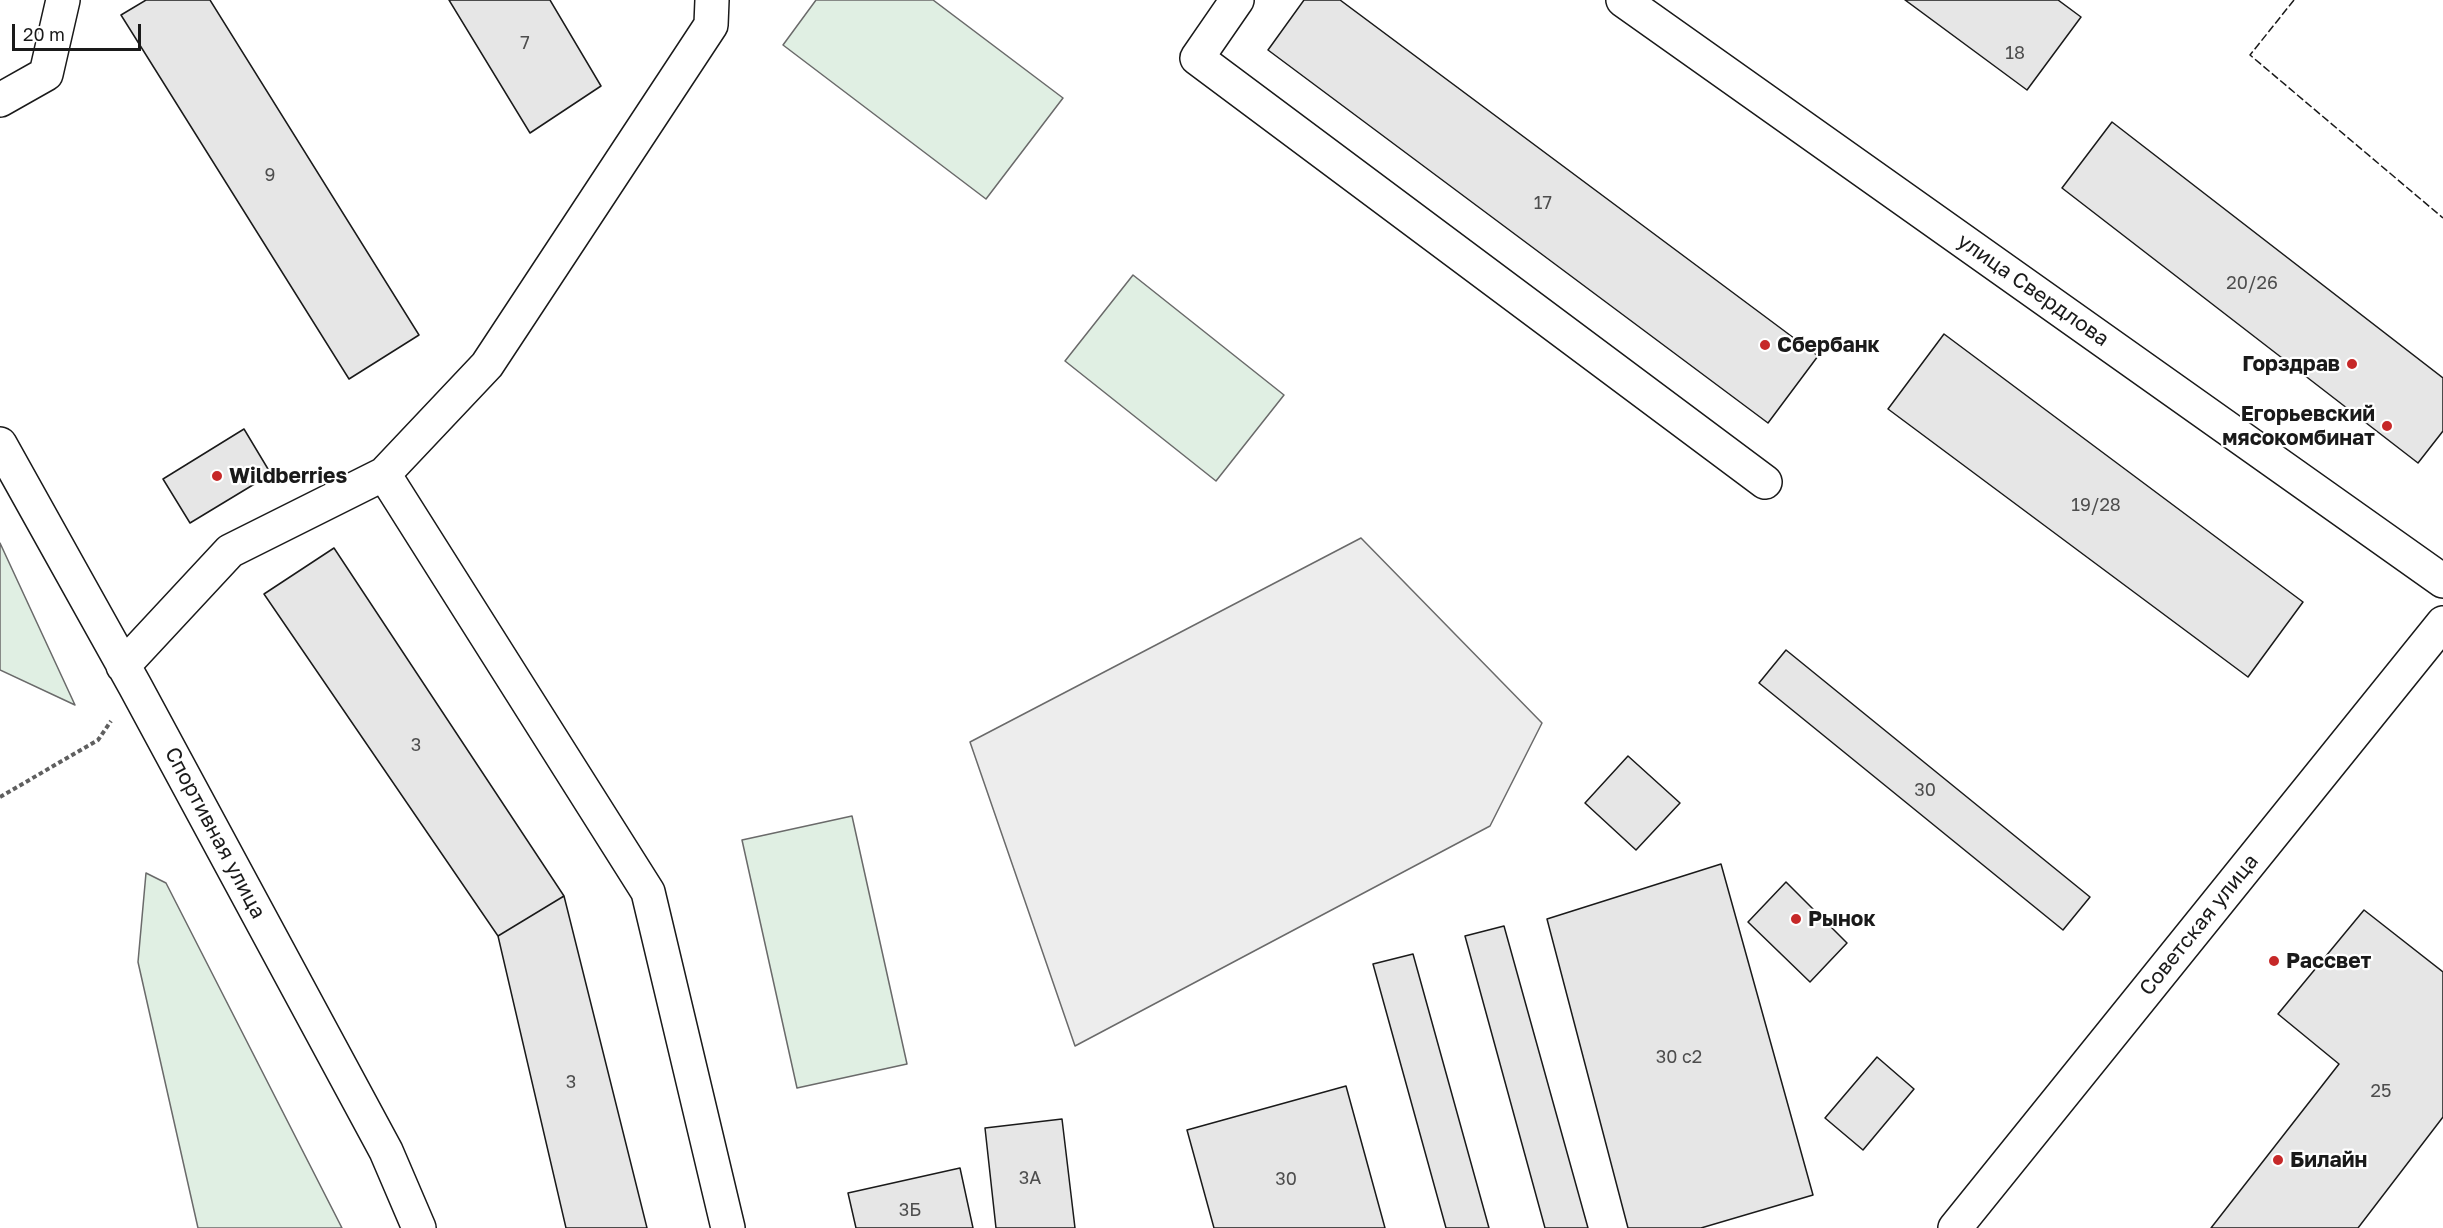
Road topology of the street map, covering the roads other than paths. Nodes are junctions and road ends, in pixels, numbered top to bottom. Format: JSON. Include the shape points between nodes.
{"nodes":[{"id":1,"x":63,"y":0,"type":"edge"},
{"id":2,"x":712,"y":0,"type":"edge"},
{"id":3,"x":1237,"y":0,"type":"edge"},
{"id":4,"x":1623,"y":0,"type":"edge"},
{"id":5,"x":0,"y":100,"type":"edge"},
{"id":6,"x":0,"y":444,"type":"edge"},
{"id":7,"x":384,"y":474,"type":"junction"},
{"id":8,"x":1765,"y":482,"type":"dead end"},
{"id":9,"x":2443,"y":581,"type":"edge"},
{"id":10,"x":2443,"y":623,"type":"edge"},
{"id":11,"x":129,"y":676,"type":"junction"},
{"id":12,"x":418,"y":1228,"type":"edge"},
{"id":13,"x":728,"y":1228,"type":"edge"},
{"id":14,"x":1955,"y":1228,"type":"edge"}],
"edges":[{"from":1,"to":5,"type":"street","via":[[46,74]]},
{"from":2,"to":7,"type":"street","via":[[711,25],[487,365]]},
{"from":3,"to":8,"type":"street","via":[[1197,58]]},
{"from":4,"to":9,"type":"street","name":"улица Свердлова"},
{"from":6,"to":11,"type":"street","name":"Спортивная улица"},
{"from":7,"to":11,"type":"street","via":[[230,550]]},
{"from":7,"to":13,"type":"street","via":[[648,892]]},
{"from":10,"to":14,"type":"street","name":"Советская улица"},
{"from":11,"to":12,"type":"street","name":"Спортивная улица","via":[[386,1151]]}]}
